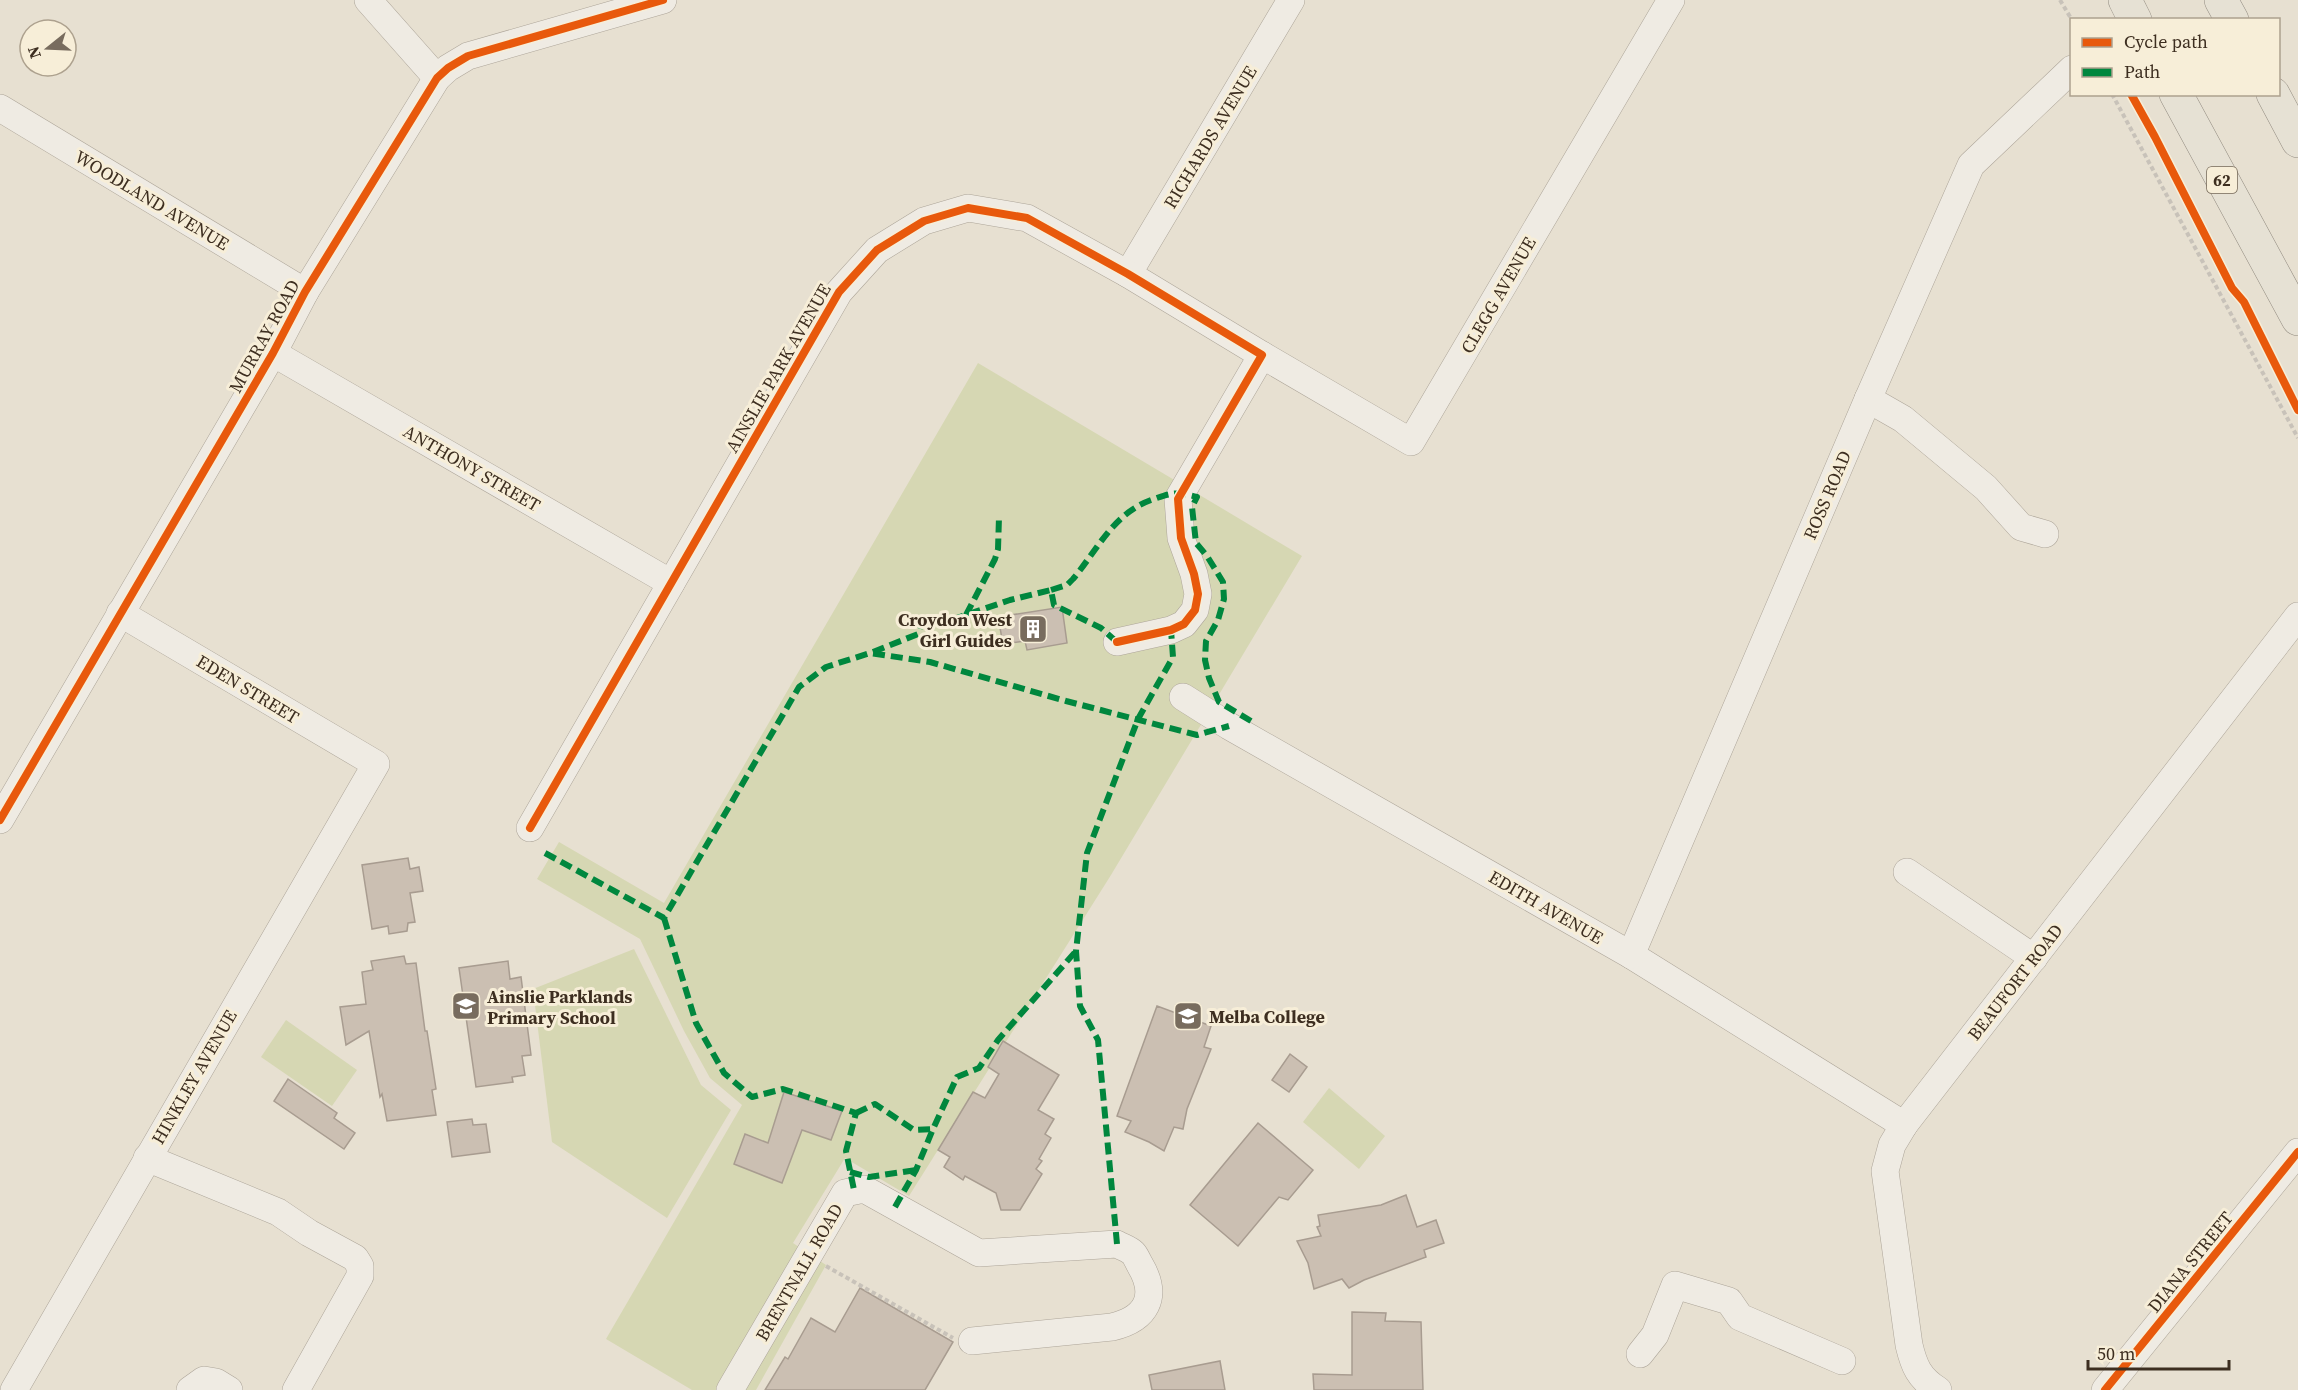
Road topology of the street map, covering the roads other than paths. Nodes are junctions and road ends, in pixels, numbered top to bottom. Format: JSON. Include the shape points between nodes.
{"nodes":[{"id":1,"x":368,"y":0,"type":"edge"},
{"id":2,"x":1291,"y":0,"type":"edge"},
{"id":3,"x":1671,"y":0,"type":"edge"},
{"id":4,"x":2221,"y":0,"type":"edge"},
{"id":5,"x":647,"y":2,"type":"edge"},
{"id":6,"x":2231,"y":18,"type":"edge"},
{"id":7,"x":2070,"y":71,"type":"edge"},
{"id":8,"x":437,"y":78,"type":"junction"},
{"id":9,"x":2177,"y":96,"type":"edge"},
{"id":10,"x":2274,"y":96,"type":"edge"},
{"id":11,"x":0,"y":108,"type":"edge"},
{"id":12,"x":2298,"y":141,"type":"edge"},
{"id":13,"x":1128,"y":274,"type":"junction"},
{"id":14,"x":305,"y":292,"type":"junction"},
{"id":15,"x":2298,"y":319,"type":"edge"},
{"id":16,"x":273,"y":353,"type":"junction"},
{"id":17,"x":1262,"y":355,"type":"junction"},
{"id":18,"x":1868,"y":399,"type":"junction"},
{"id":19,"x":2045,"y":534,"type":"dead end"},
{"id":20,"x":671,"y":584,"type":"junction"},
{"id":21,"x":120,"y":613,"type":"junction"},
{"id":22,"x":2298,"y":616,"type":"edge"},
{"id":23,"x":1117,"y":642,"type":"dead end"},
{"id":24,"x":1182,"y":697,"type":"dead end"},
{"id":25,"x":376,"y":764,"type":"joint"},
{"id":26,"x":0,"y":820,"type":"edge"},
{"id":27,"x":530,"y":828,"type":"dead end"},
{"id":28,"x":1906,"y":872,"type":"dead end"},
{"id":29,"x":1631,"y":955,"type":"junction"},
{"id":30,"x":2034,"y":958,"type":"junction"},
{"id":31,"x":1904,"y":1125,"type":"junction"},
{"id":32,"x":2298,"y":1152,"type":"edge"},
{"id":33,"x":147,"y":1158,"type":"junction"},
{"id":34,"x":972,"y":1341,"type":"road end"},
{"id":35,"x":1640,"y":1354,"type":"dead end"},
{"id":36,"x":1842,"y":1361,"type":"dead end"},
{"id":37,"x":14,"y":1390,"type":"edge"},
{"id":38,"x":190,"y":1390,"type":"edge"},
{"id":39,"x":229,"y":1390,"type":"edge"},
{"id":40,"x":296,"y":1390,"type":"edge"},
{"id":41,"x":730,"y":1390,"type":"edge"},
{"id":42,"x":1938,"y":1390,"type":"edge"},
{"id":43,"x":2105,"y":1390,"type":"edge"}],
"edges":[{"from":1,"to":8,"type":"street"},
{"from":2,"to":13,"type":"street","name":"RICHARDS AVENUE"},
{"from":3,"to":17,"type":"street","name":"CLEGG AVENUE","via":[[1411,442]]},
{"from":4,"to":6,"type":"main road"},
{"from":5,"to":8,"type":"street","name":"MURRAY ROAD","via":[[468,56]]},
{"from":7,"to":18,"type":"street","name":"ROSS ROAD","via":[[1971,165]]},
{"from":8,"to":14,"type":"street","name":"MURRAY ROAD"},
{"from":9,"to":15,"type":"main road","number":"62"},
{"from":10,"to":12,"type":"main road"},
{"from":11,"to":14,"type":"street","name":"WOODLAND AVENUE"},
{"from":13,"to":17,"type":"street","name":"AINSLIE PARK AVENUE"},
{"from":13,"to":20,"type":"street","name":"AINSLIE PARK AVENUE","via":[[1027,218],[968,208],[924,221],[877,250],[839,292]]},
{"from":14,"to":16,"type":"street","name":"MURRAY ROAD"},
{"from":16,"to":20,"type":"street","name":"ANTHONY STREET"},
{"from":16,"to":21,"type":"street","name":"MURRAY ROAD"},
{"from":17,"to":23,"type":"street","via":[[1178,499],[1181,538],[1198,594],[1195,610],[1184,624],[1171,630]]},
{"from":18,"to":19,"type":"street","via":[[1903,419],[1986,488],[2021,527]]},
{"from":18,"to":29,"type":"street","name":"ROSS ROAD"},
{"from":20,"to":27,"type":"street","name":"AINSLIE PARK AVENUE"},
{"from":21,"to":25,"type":"street","name":"EDEN STREET"},
{"from":21,"to":26,"type":"street","name":"MURRAY ROAD"},
{"from":22,"to":30,"type":"street","name":"BEAUFORT ROAD"},
{"from":24,"to":29,"type":"street","name":"EDITH AVENUE"},
{"from":25,"to":33,"type":"street","name":"HINKLEY AVENUE"},
{"from":28,"to":30,"type":"street"},
{"from":29,"to":31,"type":"street","name":"EDITH AVENUE"},
{"from":30,"to":31,"type":"street","name":"BEAUFORT ROAD"},
{"from":31,"to":42,"type":"street","name":"BEAUFORT ROAD","via":[[1892,1145],[1885,1171],[1914,1366]]},
{"from":32,"to":43,"type":"street","name":"DIANA STREET"},
{"from":33,"to":37,"type":"street","name":"HINKLEY AVENUE"},
{"from":33,"to":40,"type":"street","via":[[278,1212],[355,1258],[360,1276]]},
{"from":34,"to":41,"type":"street","name":"BRENTNALL ROAD","via":[[1127,1324],[1140,1315],[1149,1299],[1146,1276],[1133,1253],[1117,1244],[979,1253],[864,1189],[845,1193]]},
{"from":35,"to":36,"type":"street","via":[[1655,1335],[1675,1285],[1729,1301],[1740,1317]]},
{"from":38,"to":39,"type":"street","via":[[204,1380]]}]}
